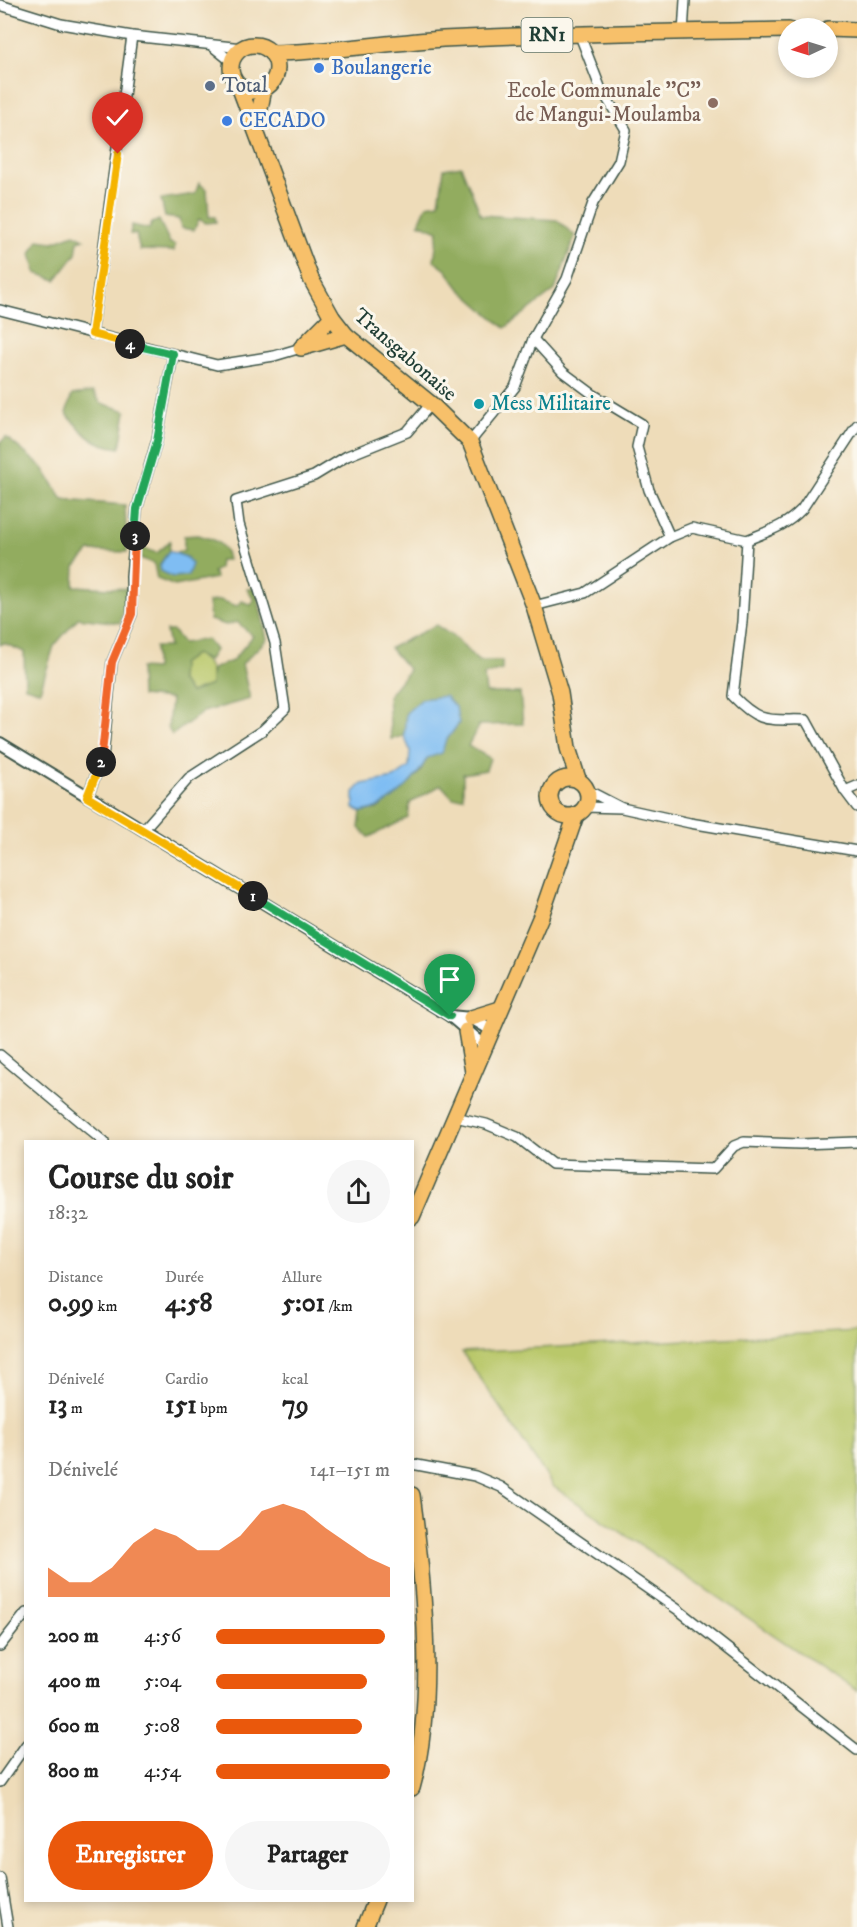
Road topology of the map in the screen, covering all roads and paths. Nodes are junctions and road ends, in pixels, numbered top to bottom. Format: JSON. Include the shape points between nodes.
{"nodes":[{"id":1,"x":685,"y":0,"type":"edge"},
{"id":2,"x":0,"y":5,"type":"edge"},
{"id":3,"x":838,"y":29,"type":"edge"},
{"id":4,"x":778,"y":30,"type":"edge"},
{"id":5,"x":857,"y":30,"type":"edge"},
{"id":6,"x":579,"y":33,"type":"junction"},
{"id":7,"x":683,"y":34,"type":"junction"},
{"id":8,"x":132,"y":36,"type":"junction"},
{"id":9,"x":211,"y":45,"type":"junction"},
{"id":10,"x":242,"y":48,"type":"junction"},
{"id":11,"x":306,"y":52,"type":"junction"},
{"id":12,"x":271,"y":53,"type":"junction"},
{"id":13,"x":232,"y":62,"type":"junction"},
{"id":14,"x":277,"y":69,"type":"junction"},
{"id":15,"x":239,"y":86,"type":"junction"},
{"id":16,"x":264,"y":89,"type":"junction"},
{"id":17,"x":256,"y":128,"type":"junction"},
{"id":18,"x":0,"y":310,"type":"edge"},
{"id":19,"x":332,"y":317,"type":"junction"},
{"id":20,"x":92,"y":334,"type":"junction"},
{"id":21,"x":346,"y":335,"type":"junction"},
{"id":22,"x":533,"y":339,"type":"junction"},
{"id":23,"x":301,"y":348,"type":"junction"},
{"id":24,"x":173,"y":354,"type":"junction"},
{"id":25,"x":431,"y":405,"type":"junction"},
{"id":26,"x":857,"y":425,"type":"edge"},
{"id":27,"x":471,"y":442,"type":"junction"},
{"id":28,"x":670,"y":537,"type":"junction"},
{"id":29,"x":747,"y":540,"type":"junction"},
{"id":30,"x":534,"y":606,"type":"junction"},
{"id":31,"x":0,"y":743,"type":"edge"},
{"id":32,"x":568,"y":748,"type":"junction"},
{"id":33,"x":562,"y":778,"type":"junction"},
{"id":34,"x":583,"y":785,"type":"junction"},
{"id":35,"x":857,"y":786,"type":"edge"},
{"id":36,"x":844,"y":791,"type":"junction"},
{"id":37,"x":87,"y":797,"type":"junction"},
{"id":38,"x":857,"y":807,"type":"edge"},
{"id":39,"x":622,"y":808,"type":"junction"},
{"id":40,"x":581,"y":811,"type":"junction"},
{"id":41,"x":559,"y":814,"type":"junction"},
{"id":42,"x":144,"y":829,"type":"junction"},
{"id":43,"x":857,"y":851,"type":"edge"},
{"id":44,"x":558,"y":865,"type":"junction"},
{"id":45,"x":500,"y":1009,"type":"junction"},
{"id":46,"x":468,"y":1024,"type":"junction"},
{"id":47,"x":491,"y":1030,"type":"junction"},
{"id":48,"x":484,"y":1046,"type":"junction"},
{"id":49,"x":0,"y":1055,"type":"edge"},
{"id":50,"x":473,"y":1072,"type":"junction"},
{"id":51,"x":455,"y":1117,"type":"junction"},
{"id":52,"x":102,"y":1140,"type":"edge"},
{"id":53,"x":857,"y":1142,"type":"edge"},
{"id":54,"x":418,"y":1189,"type":"edge"},
{"id":55,"x":414,"y":1208,"type":"edge"},
{"id":56,"x":414,"y":1464,"type":"edge"},
{"id":57,"x":414,"y":1509,"type":"edge"},
{"id":58,"x":24,"y":1616,"type":"edge"},
{"id":59,"x":0,"y":1646,"type":"edge"},
{"id":60,"x":24,"y":1748,"type":"edge"},
{"id":61,"x":857,"y":1750,"type":"edge"},
{"id":62,"x":414,"y":1777,"type":"edge"},
{"id":63,"x":0,"y":1782,"type":"edge"},
{"id":64,"x":0,"y":1878,"type":"edge"},
{"id":65,"x":375,"y":1902,"type":"edge"},
{"id":66,"x":8,"y":1927,"type":"edge"},
{"id":67,"x":365,"y":1927,"type":"edge"}],
"edges":[{"from":1,"to":7,"type":"street"},
{"from":2,"to":8,"type":"street","via":[[61,24]]},
{"from":3,"to":5,"type":"highway"},
{"from":4,"to":7,"type":"highway","number":"RN1"},
{"from":6,"to":7,"type":"highway","number":"RN1"},
{"from":6,"to":11,"type":"highway","number":"RN1","via":[[441,39]]},
{"from":6,"to":22,"type":"street","via":[[600,87],[626,130],[619,161],[592,202],[567,279]]},
{"from":8,"to":9,"type":"street"},
{"from":8,"to":20,"type":"street"},
{"from":9,"to":10,"type":"street"},
{"from":9,"to":13,"type":"street"},
{"from":10,"to":12,"type":"highway","via":[[252,45]]},
{"from":10,"to":13,"type":"highway"},
{"from":11,"to":12,"type":"highway","number":"RN1"},
{"from":11,"to":14,"type":"highway","number":"RN1"},
{"from":12,"to":14,"type":"highway"},
{"from":13,"to":15,"type":"highway","via":[[232,75]]},
{"from":14,"to":16,"type":"highway","via":[[275,78]]},
{"from":15,"to":16,"type":"highway","via":[[247,90]]},
{"from":15,"to":17,"type":"highway","name":"Transgabonaise"},
{"from":16,"to":17,"type":"highway"},
{"from":17,"to":19,"type":"highway","name":"Transgabonaise","via":[[311,279]]},
{"from":18,"to":20,"type":"street"},
{"from":19,"to":21,"type":"highway","name":"Transgabonaise"},
{"from":19,"to":23,"type":"highway"},
{"from":20,"to":24,"type":"street"},
{"from":21,"to":23,"type":"highway"},
{"from":21,"to":25,"type":"highway","name":"Transgabonaise"},
{"from":22,"to":27,"type":"street","via":[[515,387]]},
{"from":22,"to":28,"type":"street","via":[[564,372],[642,424],[637,447],[649,490]]},
{"from":23,"to":24,"type":"street","via":[[217,365]]},
{"from":24,"to":37,"type":"street","via":[[157,441],[137,509],[132,614],[112,662],[103,757]]},
{"from":25,"to":27,"type":"highway","name":"Transgabonaise"},
{"from":25,"to":42,"type":"street","via":[[407,432],[347,456],[314,476],[236,501],[239,524],[275,643],[285,709],[263,730],[189,778]]},
{"from":26,"to":29,"type":"street","via":[[797,514],[784,526]]},
{"from":27,"to":30,"type":"highway","name":"Transgabonaise"},
{"from":28,"to":29,"type":"street","via":[[692,528]]},
{"from":28,"to":30,"type":"street","via":[[585,593]]},
{"from":29,"to":36,"type":"street","via":[[733,696],[752,715],[806,720]]},
{"from":30,"to":32,"type":"highway","name":"Transgabonaise","via":[[560,693]]},
{"from":31,"to":37,"type":"street"},
{"from":32,"to":33,"type":"highway","name":"Transgabonaise"},
{"from":32,"to":34,"type":"highway","name":"Transgabonaise"},
{"from":33,"to":34,"type":"highway"},
{"from":33,"to":41,"type":"highway","via":[[554,783],[549,799]]},
{"from":34,"to":39,"type":"street"},
{"from":34,"to":40,"type":"highway"},
{"from":35,"to":36,"type":"street"},
{"from":36,"to":38,"type":"street"},
{"from":37,"to":42,"type":"street"},
{"from":39,"to":40,"type":"street"},
{"from":39,"to":43,"type":"street"},
{"from":40,"to":41,"type":"highway"},
{"from":40,"to":44,"type":"highway"},
{"from":41,"to":44,"type":"highway"},
{"from":42,"to":46,"type":"street"},
{"from":44,"to":45,"type":"highway","via":[[541,916]]},
{"from":45,"to":46,"type":"highway"},
{"from":45,"to":47,"type":"highway"},
{"from":46,"to":47,"type":"street"},
{"from":46,"to":48,"type":"street"},
{"from":46,"to":50,"type":"highway"},
{"from":47,"to":48,"type":"highway"},
{"from":48,"to":50,"type":"highway"},
{"from":49,"to":52,"type":"street"},
{"from":50,"to":51,"type":"highway"},
{"from":51,"to":53,"type":"street","via":[[517,1137],[552,1164],[713,1169],[734,1146],[744,1142]]},
{"from":51,"to":54,"type":"highway"},
{"from":54,"to":55,"type":"highway"},
{"from":56,"to":61,"type":"street","via":[[475,1476],[501,1487],[677,1609]]},
{"from":57,"to":62,"type":"highway","via":[[422,1566],[424,1679],[423,1726]]},
{"from":58,"to":59,"type":"street"},
{"from":60,"to":63,"type":"street"},
{"from":64,"to":66,"type":"street"},
{"from":65,"to":67,"type":"highway"}]}
